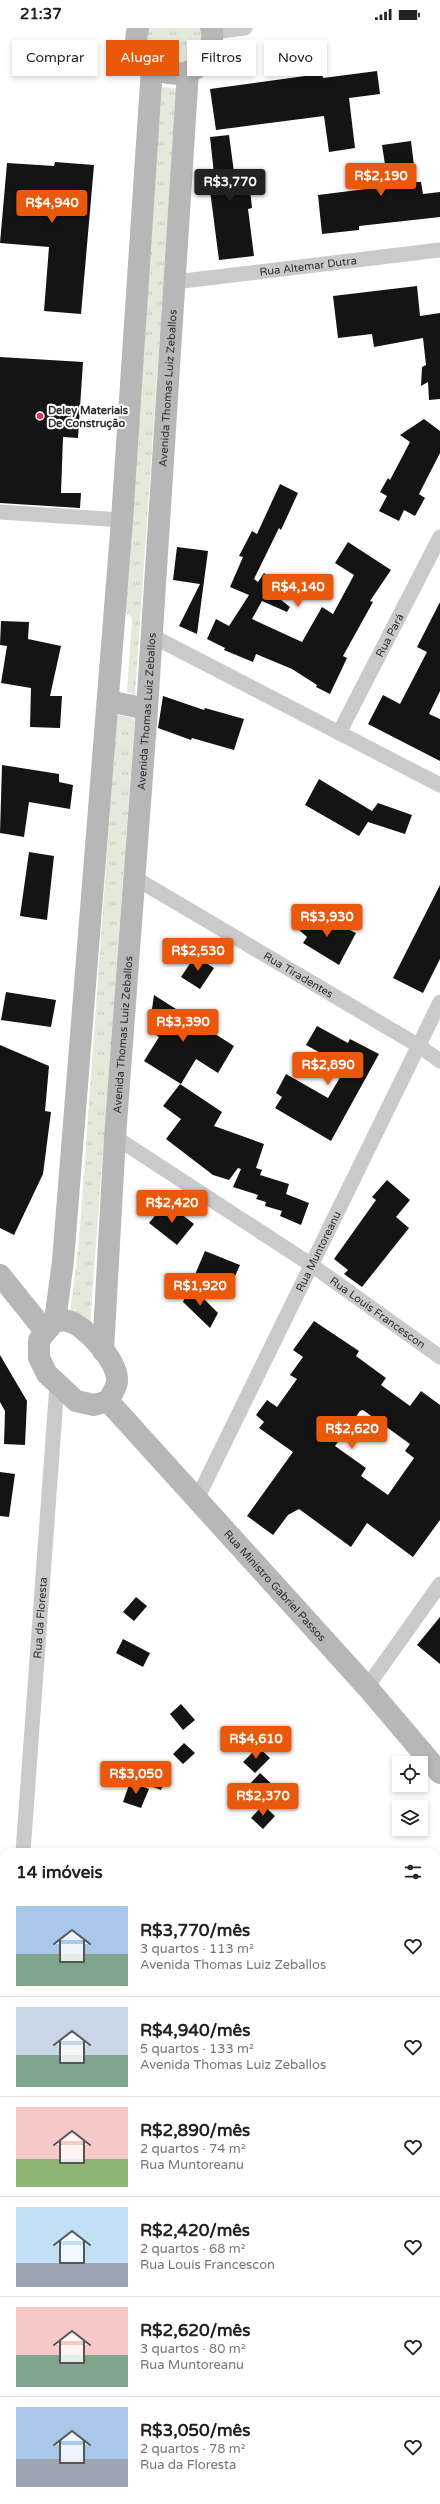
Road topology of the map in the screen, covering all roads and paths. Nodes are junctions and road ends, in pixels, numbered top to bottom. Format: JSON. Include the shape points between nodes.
{"nodes":[{"id":1,"x":138,"y":28,"type":"edge"},
{"id":2,"x":245,"y":28,"type":"edge"},
{"id":3,"x":212,"y":30,"type":"edge"},
{"id":4,"x":137,"y":40,"type":"edge"},
{"id":5,"x":151,"y":76,"type":"edge"},
{"id":6,"x":188,"y":76,"type":"edge"},
{"id":7,"x":440,"y":250,"type":"edge"},
{"id":8,"x":175,"y":282,"type":"junction"},
{"id":9,"x":0,"y":512,"type":"edge"},
{"id":10,"x":122,"y":520,"type":"junction"},
{"id":11,"x":440,"y":537,"type":"edge"},
{"id":12,"x":152,"y":636,"type":"junction"},
{"id":13,"x":108,"y":701,"type":"junction"},
{"id":14,"x":147,"y":709,"type":"junction"},
{"id":15,"x":339,"y":733,"type":"junction"},
{"id":16,"x":440,"y":785,"type":"edge"},
{"id":17,"x":135,"y":878,"type":"junction"},
{"id":18,"x":440,"y":1002,"type":"edge"},
{"id":19,"x":419,"y":1046,"type":"junction"},
{"id":20,"x":440,"y":1061,"type":"edge"},
{"id":21,"x":115,"y":1137,"type":"junction"},
{"id":22,"x":313,"y":1266,"type":"junction"},
{"id":23,"x":0,"y":1275,"type":"edge"},
{"id":24,"x":50,"y":1326,"type":"junction"},
{"id":25,"x":103,"y":1351,"type":"junction"},
{"id":26,"x":440,"y":1357,"type":"edge"},
{"id":27,"x":58,"y":1384,"type":"junction"},
{"id":28,"x":108,"y":1401,"type":"junction"},
{"id":29,"x":196,"y":1501,"type":"junction"},
{"id":30,"x":439,"y":1588,"type":"edge"},
{"id":31,"x":367,"y":1687,"type":"junction"},
{"id":32,"x":440,"y":1773,"type":"edge"},
{"id":33,"x":23,"y":1848,"type":"edge"}],
"edges":[{"from":1,"to":4,"type":"main road"},
{"from":2,"to":3,"type":"street"},
{"from":5,"to":10,"type":"main road"},
{"from":6,"to":8,"type":"main road","name":"Avenida Thomas Luiz Zeballos"},
{"from":7,"to":8,"type":"street","name":"Rua Altemar Dutra"},
{"from":8,"to":12,"type":"main road","name":"Avenida Thomas Luiz Zeballos"},
{"from":9,"to":10,"type":"street"},
{"from":10,"to":13,"type":"main road"},
{"from":11,"to":15,"type":"street","name":"Rua Pará"},
{"from":12,"to":14,"type":"main road","name":"Avenida Thomas Luiz Zeballos"},
{"from":12,"to":15,"type":"street"},
{"from":13,"to":14,"type":"main road"},
{"from":13,"to":24,"type":"main road","via":[[63,1261]]},
{"from":14,"to":17,"type":"main road","name":"Avenida Thomas Luiz Zeballos"},
{"from":15,"to":16,"type":"street"},
{"from":17,"to":19,"type":"street","name":"Rua Tiradentes"},
{"from":17,"to":21,"type":"main road","name":"Avenida Thomas Luiz Zeballos"},
{"from":18,"to":19,"type":"street","name":"Rua Muntoreanu"},
{"from":19,"to":20,"type":"street","name":"Rua Tiradentes"},
{"from":19,"to":22,"type":"street","name":"Rua Muntoreanu"},
{"from":21,"to":22,"type":"street","name":"Rua Louis Francescon"},
{"from":21,"to":25,"type":"main road","name":"Avenida Thomas Luiz Zeballos"},
{"from":22,"to":26,"type":"street","name":"Rua Louis Francescon"},
{"from":22,"to":29,"type":"street","name":"Rua Muntoreanu"},
{"from":23,"to":24,"type":"main road"},
{"from":24,"to":25,"type":"main road","via":[[67,1321],[79,1326],[92,1336]]},
{"from":24,"to":27,"type":"main road","via":[[39,1340],[39,1358],[47,1374]]},
{"from":25,"to":28,"type":"main road","via":[[116,1372],[117,1382]]},
{"from":27,"to":28,"type":"main road","via":[[76,1401],[94,1405]]},
{"from":27,"to":33,"type":"street","name":"Rua da Floresta"},
{"from":28,"to":29,"type":"main road","name":"Rua Ministro Gabriel Passos"},
{"from":29,"to":31,"type":"main road","name":"Rua Ministro Gabriel Passos"},
{"from":30,"to":31,"type":"street"},
{"from":31,"to":32,"type":"main road","name":"Rua Ministro Gabriel Passos"}]}
